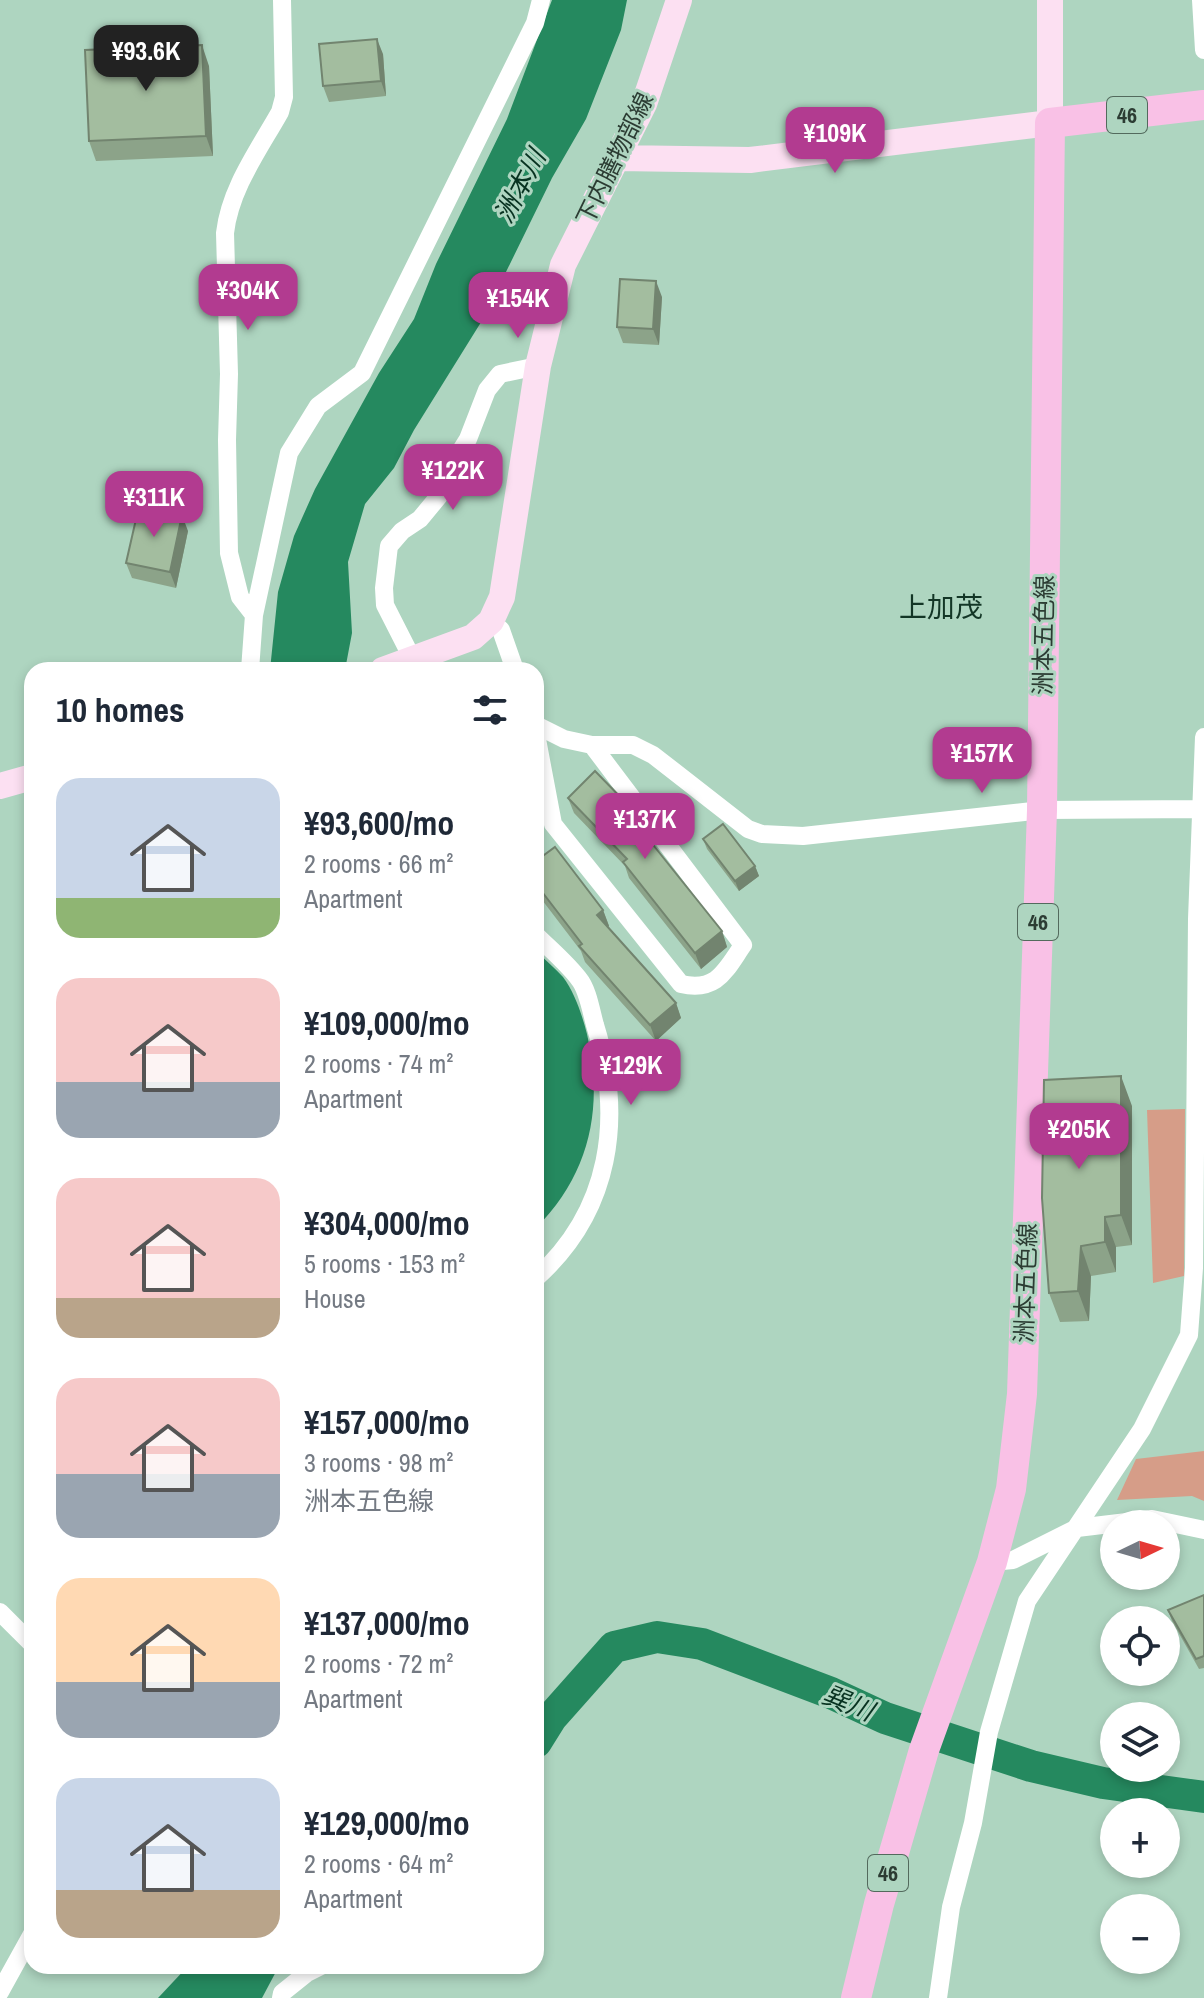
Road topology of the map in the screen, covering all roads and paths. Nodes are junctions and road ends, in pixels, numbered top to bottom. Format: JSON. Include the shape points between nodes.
{"nodes":[{"id":1,"x":282,"y":0,"type":"edge"},
{"id":2,"x":541,"y":0,"type":"edge"},
{"id":3,"x":679,"y":0,"type":"edge"},
{"id":4,"x":1050,"y":0,"type":"edge"},
{"id":5,"x":1201,"y":0,"type":"edge"},
{"id":6,"x":1204,"y":50,"type":"edge"},
{"id":7,"x":1204,"y":105,"type":"edge"},
{"id":8,"x":1050,"y":123,"type":"junction"},
{"id":9,"x":618,"y":158,"type":"junction"},
{"id":10,"x":538,"y":366,"type":"junction"},
{"id":11,"x":254,"y":615,"type":"junction"},
{"id":12,"x":491,"y":621,"type":"junction"},
{"id":13,"x":413,"y":660,"type":"junction"},
{"id":14,"x":251,"y":662,"type":"edge"},
{"id":15,"x":407,"y":662,"type":"edge"},
{"id":16,"x":512,"y":662,"type":"edge"},
{"id":17,"x":544,"y":729,"type":"edge"},
{"id":18,"x":1204,"y":737,"type":"edge"},
{"id":19,"x":592,"y":745,"type":"junction"},
{"id":20,"x":544,"y":776,"type":"edge"},
{"id":21,"x":24,"y":779,"type":"edge"},
{"id":22,"x":0,"y":786,"type":"edge"},
{"id":23,"x":1202,"y":809,"type":"edge"},
{"id":24,"x":1042,"y":810,"type":"junction"},
{"id":25,"x":544,"y":943,"type":"edge"},
{"id":26,"x":544,"y":1271,"type":"edge"},
{"id":27,"x":1196,"y":1338,"type":"edge"},
{"id":28,"x":1077,"y":1528,"type":"junction"},
{"id":29,"x":1204,"y":1530,"type":"edge"},
{"id":30,"x":992,"y":1562,"type":"junction"},
{"id":31,"x":0,"y":1612,"type":"edge"},
{"id":32,"x":24,"y":1636,"type":"edge"},
{"id":33,"x":24,"y":1948,"type":"edge"},
{"id":34,"x":306,"y":1974,"type":"edge"},
{"id":35,"x":0,"y":1992,"type":"edge"},
{"id":36,"x":281,"y":1998,"type":"edge"},
{"id":37,"x":856,"y":1998,"type":"edge"},
{"id":38,"x":938,"y":1998,"type":"edge"}],
"edges":[{"from":1,"to":11,"type":"street","via":[[284,97],[235,193],[225,233],[229,553],[240,597]]},
{"from":2,"to":11,"type":"street","via":[[535,23],[362,373],[318,406],[289,453]]},
{"from":3,"to":9,"type":"main road","name":"下内膳物部線","via":[[644,104]]},
{"from":4,"to":8,"type":"main road"},
{"from":5,"to":6,"type":"street"},
{"from":7,"to":8,"type":"main road","number":"46"},
{"from":8,"to":9,"type":"main road","via":[[750,160]]},
{"from":8,"to":24,"type":"main road","name":"洲本五色線","number":"46"},
{"from":9,"to":10,"type":"main road","name":"下内膳物部線","via":[[563,265]]},
{"from":10,"to":12,"type":"main road","name":"下内膳物部線","via":[[507,574]]},
{"from":10,"to":13,"type":"street","via":[[500,374],[487,390],[439,496],[389,546],[385,605]]},
{"from":11,"to":14,"type":"street"},
{"from":12,"to":13,"type":"main road","via":[[473,637]]},
{"from":12,"to":16,"type":"street","via":[[501,630]]},
{"from":13,"to":15,"type":"main road"},
{"from":17,"to":19,"type":"street"},
{"from":18,"to":23,"type":"street"},
{"from":19,"to":20,"type":"street","via":[[743,945],[719,979],[699,988],[681,984],[553,824]]},
{"from":19,"to":24,"type":"street","via":[[633,745],[653,755],[748,829],[762,834],[803,836]]},
{"from":21,"to":22,"type":"main road"},
{"from":23,"to":24,"type":"street"},
{"from":23,"to":27,"type":"street"},
{"from":24,"to":30,"type":"main road","name":"洲本五色線","number":"46","via":[[1022,1394],[1011,1489]]},
{"from":25,"to":26,"type":"street","via":[[581,981],[601,1045],[611,1126],[606,1163],[577,1231]]},
{"from":27,"to":28,"type":"street"},
{"from":28,"to":29,"type":"street","via":[[1152,1519]]},
{"from":28,"to":30,"type":"street","via":[[1013,1560]]},
{"from":28,"to":38,"type":"street","via":[[1027,1601],[989,1732],[951,1907]]},
{"from":30,"to":37,"type":"main road","name":"洲本五色線","number":"46","via":[[924,1750]]},
{"from":31,"to":32,"type":"street"},
{"from":33,"to":35,"type":"street"},
{"from":34,"to":36,"type":"street"}]}
